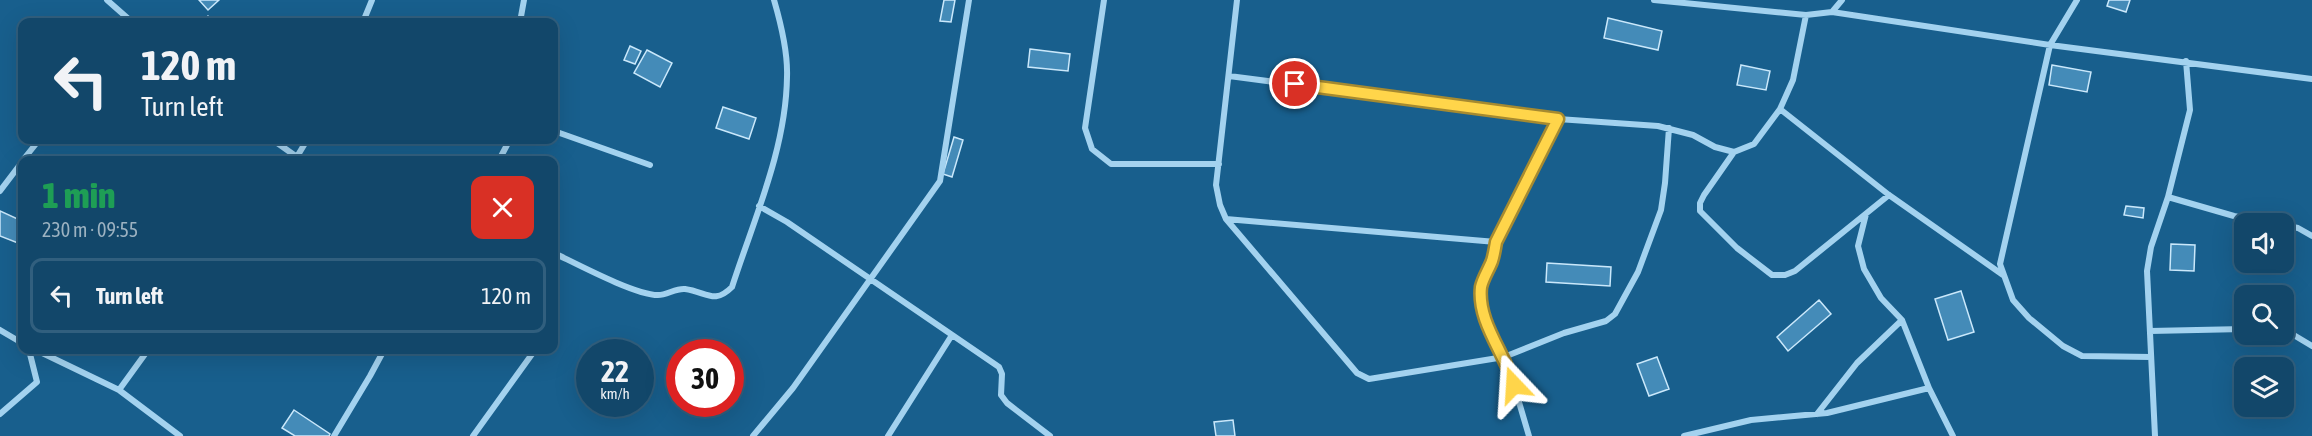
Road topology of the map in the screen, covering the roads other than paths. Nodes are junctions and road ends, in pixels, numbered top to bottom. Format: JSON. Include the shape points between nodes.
{"nodes":[{"id":1,"x":107,"y":0,"type":"edge"},
{"id":2,"x":372,"y":0,"type":"edge"},
{"id":3,"x":524,"y":0,"type":"edge"},
{"id":4,"x":774,"y":0,"type":"edge"},
{"id":5,"x":969,"y":0,"type":"edge"},
{"id":6,"x":1104,"y":0,"type":"edge"},
{"id":7,"x":1237,"y":0,"type":"edge"},
{"id":8,"x":1654,"y":0,"type":"edge"},
{"id":9,"x":1842,"y":0,"type":"edge"},
{"id":10,"x":2077,"y":0,"type":"edge"},
{"id":11,"x":1674,"y":2,"type":"edge"},
{"id":12,"x":1832,"y":12,"type":"junction"},
{"id":13,"x":1806,"y":15,"type":"junction"},
{"id":14,"x":126,"y":18,"type":"edge"},
{"id":15,"x":365,"y":18,"type":"edge"},
{"id":16,"x":521,"y":18,"type":"edge"},
{"id":17,"x":2050,"y":45,"type":"junction"},
{"id":18,"x":2186,"y":61,"type":"junction"},
{"id":19,"x":1229,"y":76,"type":"junction"},
{"id":20,"x":2312,"y":78,"type":"edge"},
{"id":21,"x":1780,"y":109,"type":"junction"},
{"id":22,"x":1558,"y":119,"type":"junction"},
{"id":23,"x":1669,"y":128,"type":"junction"},
{"id":24,"x":558,"y":132,"type":"edge"},
{"id":25,"x":36,"y":144,"type":"edge"},
{"id":26,"x":278,"y":144,"type":"edge"},
{"id":27,"x":1734,"y":152,"type":"junction"},
{"id":28,"x":27,"y":156,"type":"edge"},
{"id":29,"x":292,"y":156,"type":"edge"},
{"id":30,"x":1219,"y":164,"type":"junction"},
{"id":31,"x":650,"y":165,"type":"dead end"},
{"id":32,"x":18,"y":168,"type":"edge"},
{"id":33,"x":0,"y":191,"type":"edge"},
{"id":34,"x":1889,"y":195,"type":"junction"},
{"id":35,"x":2168,"y":197,"type":"junction"},
{"id":36,"x":759,"y":206,"type":"junction"},
{"id":37,"x":1866,"y":214,"type":"junction"},
{"id":38,"x":2234,"y":216,"type":"edge"},
{"id":39,"x":1226,"y":219,"type":"junction"},
{"id":40,"x":2294,"y":227,"type":"edge"},
{"id":41,"x":2312,"y":236,"type":"edge"},
{"id":42,"x":1496,"y":242,"type":"junction"},
{"id":43,"x":558,"y":255,"type":"edge"},
{"id":44,"x":2004,"y":275,"type":"junction"},
{"id":45,"x":869,"y":279,"type":"junction"},
{"id":46,"x":1902,"y":320,"type":"junction"},
{"id":47,"x":2234,"y":329,"type":"edge"},
{"id":48,"x":0,"y":330,"type":"edge"},
{"id":49,"x":2150,"y":331,"type":"junction"},
{"id":50,"x":952,"y":335,"type":"junction"},
{"id":51,"x":2294,"y":335,"type":"edge"},
{"id":52,"x":18,"y":341,"type":"edge"},
{"id":53,"x":2312,"y":346,"type":"edge"},
{"id":54,"x":30,"y":354,"type":"edge"},
{"id":55,"x":44,"y":354,"type":"edge"},
{"id":56,"x":145,"y":354,"type":"edge"},
{"id":57,"x":382,"y":354,"type":"edge"},
{"id":58,"x":532,"y":354,"type":"edge"},
{"id":59,"x":1504,"y":357,"type":"junction"},
{"id":60,"x":2151,"y":357,"type":"junction"},
{"id":61,"x":1929,"y":388,"type":"junction"},
{"id":62,"x":119,"y":390,"type":"junction"},
{"id":63,"x":0,"y":414,"type":"edge"},
{"id":64,"x":1817,"y":414,"type":"junction"},
{"id":65,"x":180,"y":436,"type":"edge"},
{"id":66,"x":334,"y":436,"type":"edge"},
{"id":67,"x":473,"y":436,"type":"edge"},
{"id":68,"x":753,"y":436,"type":"edge"},
{"id":69,"x":888,"y":436,"type":"edge"},
{"id":70,"x":1050,"y":436,"type":"edge"},
{"id":71,"x":1529,"y":436,"type":"edge"},
{"id":72,"x":1684,"y":436,"type":"edge"},
{"id":73,"x":1953,"y":436,"type":"edge"},
{"id":74,"x":2155,"y":436,"type":"edge"}],
"edges":[{"from":1,"to":14,"type":"street"},
{"from":2,"to":15,"type":"street"},
{"from":3,"to":16,"type":"street"},
{"from":4,"to":36,"type":"street","via":[[788,76],[780,140]]},
{"from":5,"to":45,"type":"street","via":[[940,181]]},
{"from":6,"to":30,"type":"street","via":[[1085,128],[1092,149],[1111,164]]},
{"from":7,"to":19,"type":"street"},
{"from":8,"to":11,"type":"street"},
{"from":9,"to":12,"type":"street"},
{"from":10,"to":17,"type":"street"},
{"from":11,"to":13,"type":"street"},
{"from":12,"to":13,"type":"street"},
{"from":12,"to":17,"type":"street"},
{"from":13,"to":21,"type":"street","via":[[1793,80]]},
{"from":17,"to":18,"type":"street"},
{"from":17,"to":44,"type":"street","via":[[2000,264]]},
{"from":18,"to":20,"type":"street"},
{"from":18,"to":35,"type":"street","via":[[2190,110]]},
{"from":19,"to":22,"type":"street"},
{"from":19,"to":30,"type":"street"},
{"from":21,"to":27,"type":"street","via":[[1754,144]]},
{"from":21,"to":34,"type":"street"},
{"from":22,"to":23,"type":"street"},
{"from":22,"to":42,"type":"street"},
{"from":23,"to":27,"type":"street"},
{"from":23,"to":59,"type":"street","via":[[1660,210],[1638,272],[1615,314],[1606,321]]},
{"from":24,"to":31,"type":"street"},
{"from":25,"to":28,"type":"street"},
{"from":26,"to":29,"type":"street"},
{"from":27,"to":37,"type":"street","via":[[1704,195],[1700,210],[1737,248],[1772,274],[1785,275],[1795,270]]},
{"from":30,"to":39,"type":"street","via":[[1216,185]]},
{"from":32,"to":33,"type":"street"},
{"from":34,"to":37,"type":"street"},
{"from":34,"to":44,"type":"street"},
{"from":35,"to":38,"type":"street"},
{"from":35,"to":49,"type":"street","via":[[2147,271]]},
{"from":36,"to":43,"type":"street","via":[[732,287],[724,295],[715,297],[682,289],[659,295],[642,292]]},
{"from":36,"to":45,"type":"street"},
{"from":37,"to":46,"type":"street","via":[[1858,246],[1864,268],[1881,298]]},
{"from":39,"to":42,"type":"street"},
{"from":39,"to":59,"type":"street","via":[[1357,373],[1369,379]]},
{"from":40,"to":41,"type":"street"},
{"from":42,"to":59,"type":"street","via":[[1481,286],[1482,308],[1487,328]]},
{"from":44,"to":60,"type":"street","via":[[2013,300],[2063,346],[2082,356]]},
{"from":45,"to":50,"type":"street"},
{"from":45,"to":68,"type":"street","via":[[793,388]]},
{"from":46,"to":61,"type":"street"},
{"from":46,"to":64,"type":"street","via":[[1857,363]]},
{"from":47,"to":49,"type":"street"},
{"from":48,"to":52,"type":"street"},
{"from":49,"to":60,"type":"street"},
{"from":50,"to":69,"type":"street"},
{"from":50,"to":70,"type":"street","via":[[999,367],[1001,395]]},
{"from":51,"to":53,"type":"street"},
{"from":54,"to":63,"type":"street","via":[[37,382]]},
{"from":55,"to":62,"type":"street"},
{"from":56,"to":62,"type":"street"},
{"from":57,"to":66,"type":"street"},
{"from":58,"to":67,"type":"street"},
{"from":59,"to":71,"type":"street"},
{"from":60,"to":74,"type":"street"},
{"from":61,"to":64,"type":"street"},
{"from":61,"to":73,"type":"street"},
{"from":62,"to":65,"type":"street"},
{"from":64,"to":72,"type":"street","via":[[1752,420]]}]}
